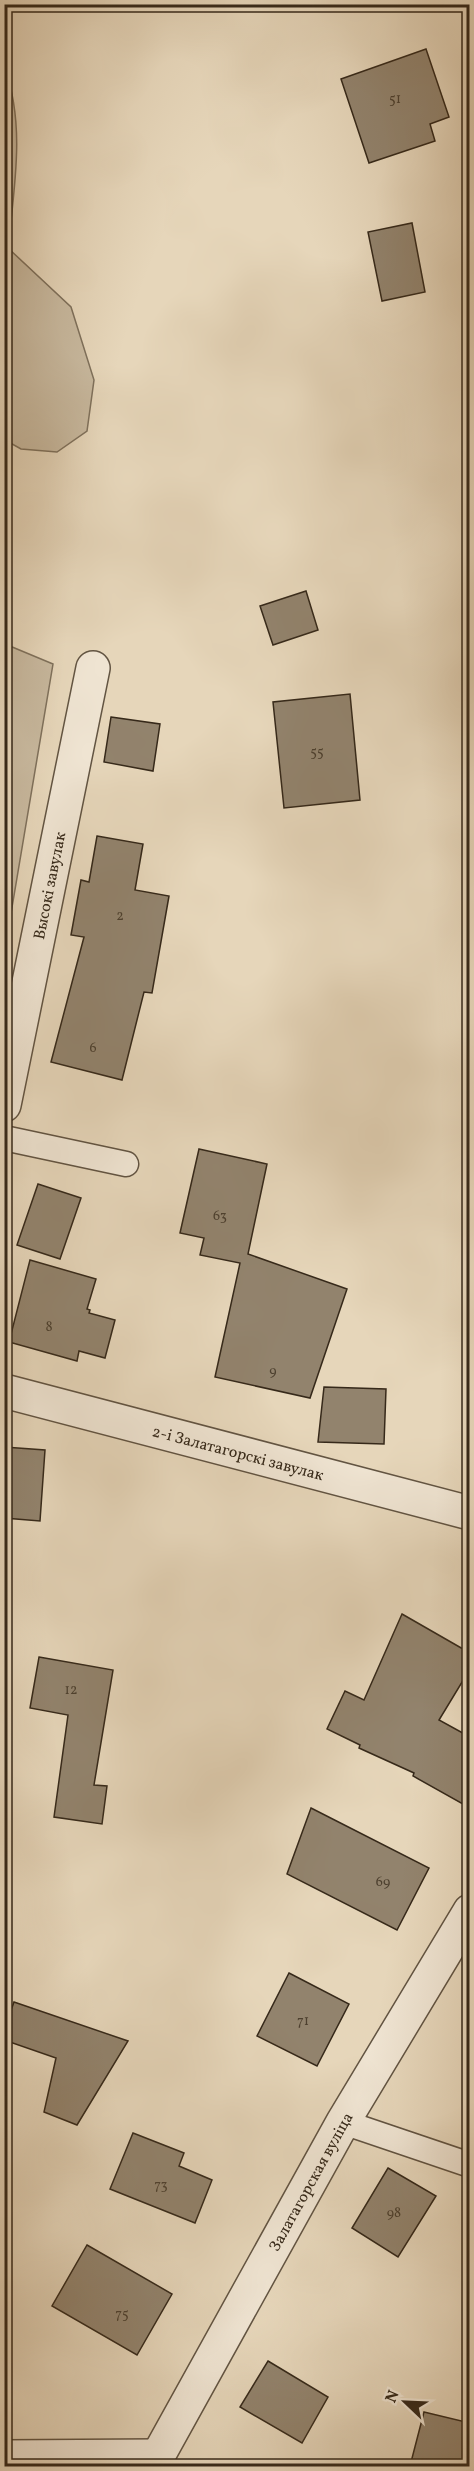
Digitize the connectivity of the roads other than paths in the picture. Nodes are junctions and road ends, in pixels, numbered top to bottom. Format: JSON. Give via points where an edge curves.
{"nodes":[{"id":1,"x":93,"y":668,"type":"dead end"},
{"id":2,"x":4,"y":1105,"type":"edge"},
{"id":3,"x":4,"y":1138,"type":"edge"},
{"id":4,"x":126,"y":1164,"type":"dead end"},
{"id":5,"x":4,"y":1391,"type":"edge"},
{"id":6,"x":470,"y":1513,"type":"edge"},
{"id":7,"x":470,"y":1911,"type":"edge"},
{"id":8,"x":343,"y":2122,"type":"junction"},
{"id":9,"x":470,"y":2165,"type":"edge"},
{"id":10,"x":4,"y":2457,"type":"edge"},
{"id":11,"x":165,"y":2461,"type":"edge"}],
"edges":[{"from":1,"to":2,"type":"street","name":"Высокі завулак"},
{"from":3,"to":4,"type":"lane"},
{"from":5,"to":6,"type":"street","name":"2-і Залатагорскі завулак"},
{"from":7,"to":8,"type":"street","name":"Залатагорская вуліца"},
{"from":8,"to":9,"type":"lane"},
{"from":8,"to":11,"type":"street","name":"Залатагорская вуліца"},
{"from":10,"to":11,"type":"street"}]}
